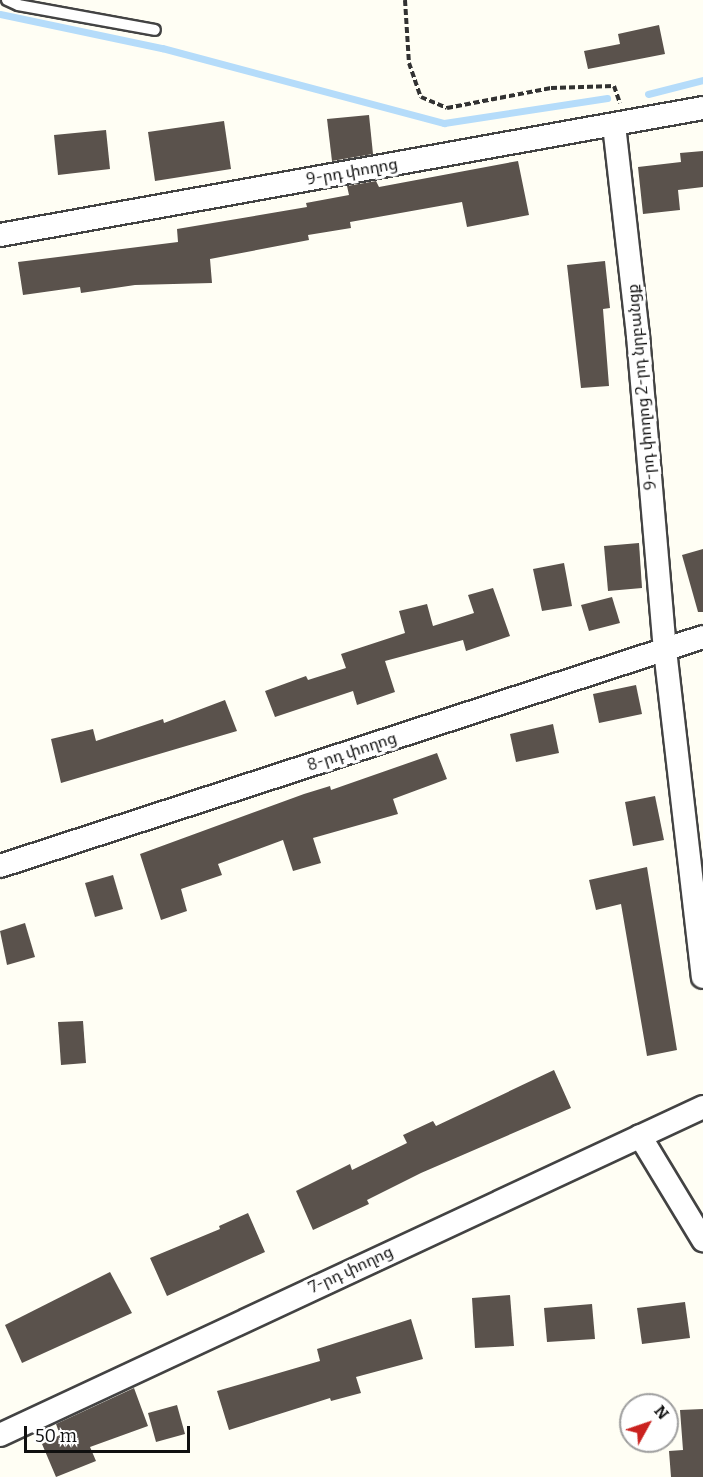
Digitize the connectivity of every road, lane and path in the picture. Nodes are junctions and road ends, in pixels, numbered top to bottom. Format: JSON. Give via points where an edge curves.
{"nodes":[{"id":1,"x":7,"y":0,"type":"edge"},
{"id":2,"x":405,"y":0,"type":"edge"},
{"id":3,"x":155,"y":30,"type":"dead end"},
{"id":4,"x":703,"y":108,"type":"edge"},
{"id":5,"x":614,"y":125,"type":"junction"},
{"id":6,"x":0,"y":235,"type":"edge"},
{"id":7,"x":703,"y":637,"type":"edge"},
{"id":8,"x":666,"y":650,"type":"junction"},
{"id":9,"x":0,"y":866,"type":"edge"},
{"id":10,"x":703,"y":977,"type":"edge"},
{"id":11,"x":703,"y":1107,"type":"edge"},
{"id":12,"x":640,"y":1136,"type":"junction"},
{"id":13,"x":703,"y":1240,"type":"edge"},
{"id":14,"x":0,"y":1435,"type":"edge"}],
"edges":[{"from":1,"to":3,"type":"lane"},
{"from":2,"to":5,"type":"path","via":[[409,63],[421,97],[447,108],[551,88],[614,86],[621,102]]},
{"from":4,"to":5,"type":"street","name":"9-րդ փողոց"},
{"from":5,"to":6,"type":"street","name":"9-րդ փողոց"},
{"from":5,"to":8,"type":"street","name":"9-րդ փողոց 2-րդ նրբանցք","via":[[638,336]]},
{"from":7,"to":8,"type":"street","name":"8-րդ փողոց"},
{"from":8,"to":9,"type":"street","name":"8-րդ փողոց"},
{"from":8,"to":10,"type":"street","name":"9-րդ փողոց 2-րդ նրբանցք"},
{"from":11,"to":12,"type":"street","name":"7-րդ փողոց"},
{"from":12,"to":13,"type":"street"},
{"from":12,"to":14,"type":"street","name":"7-րդ փողոց"}]}
